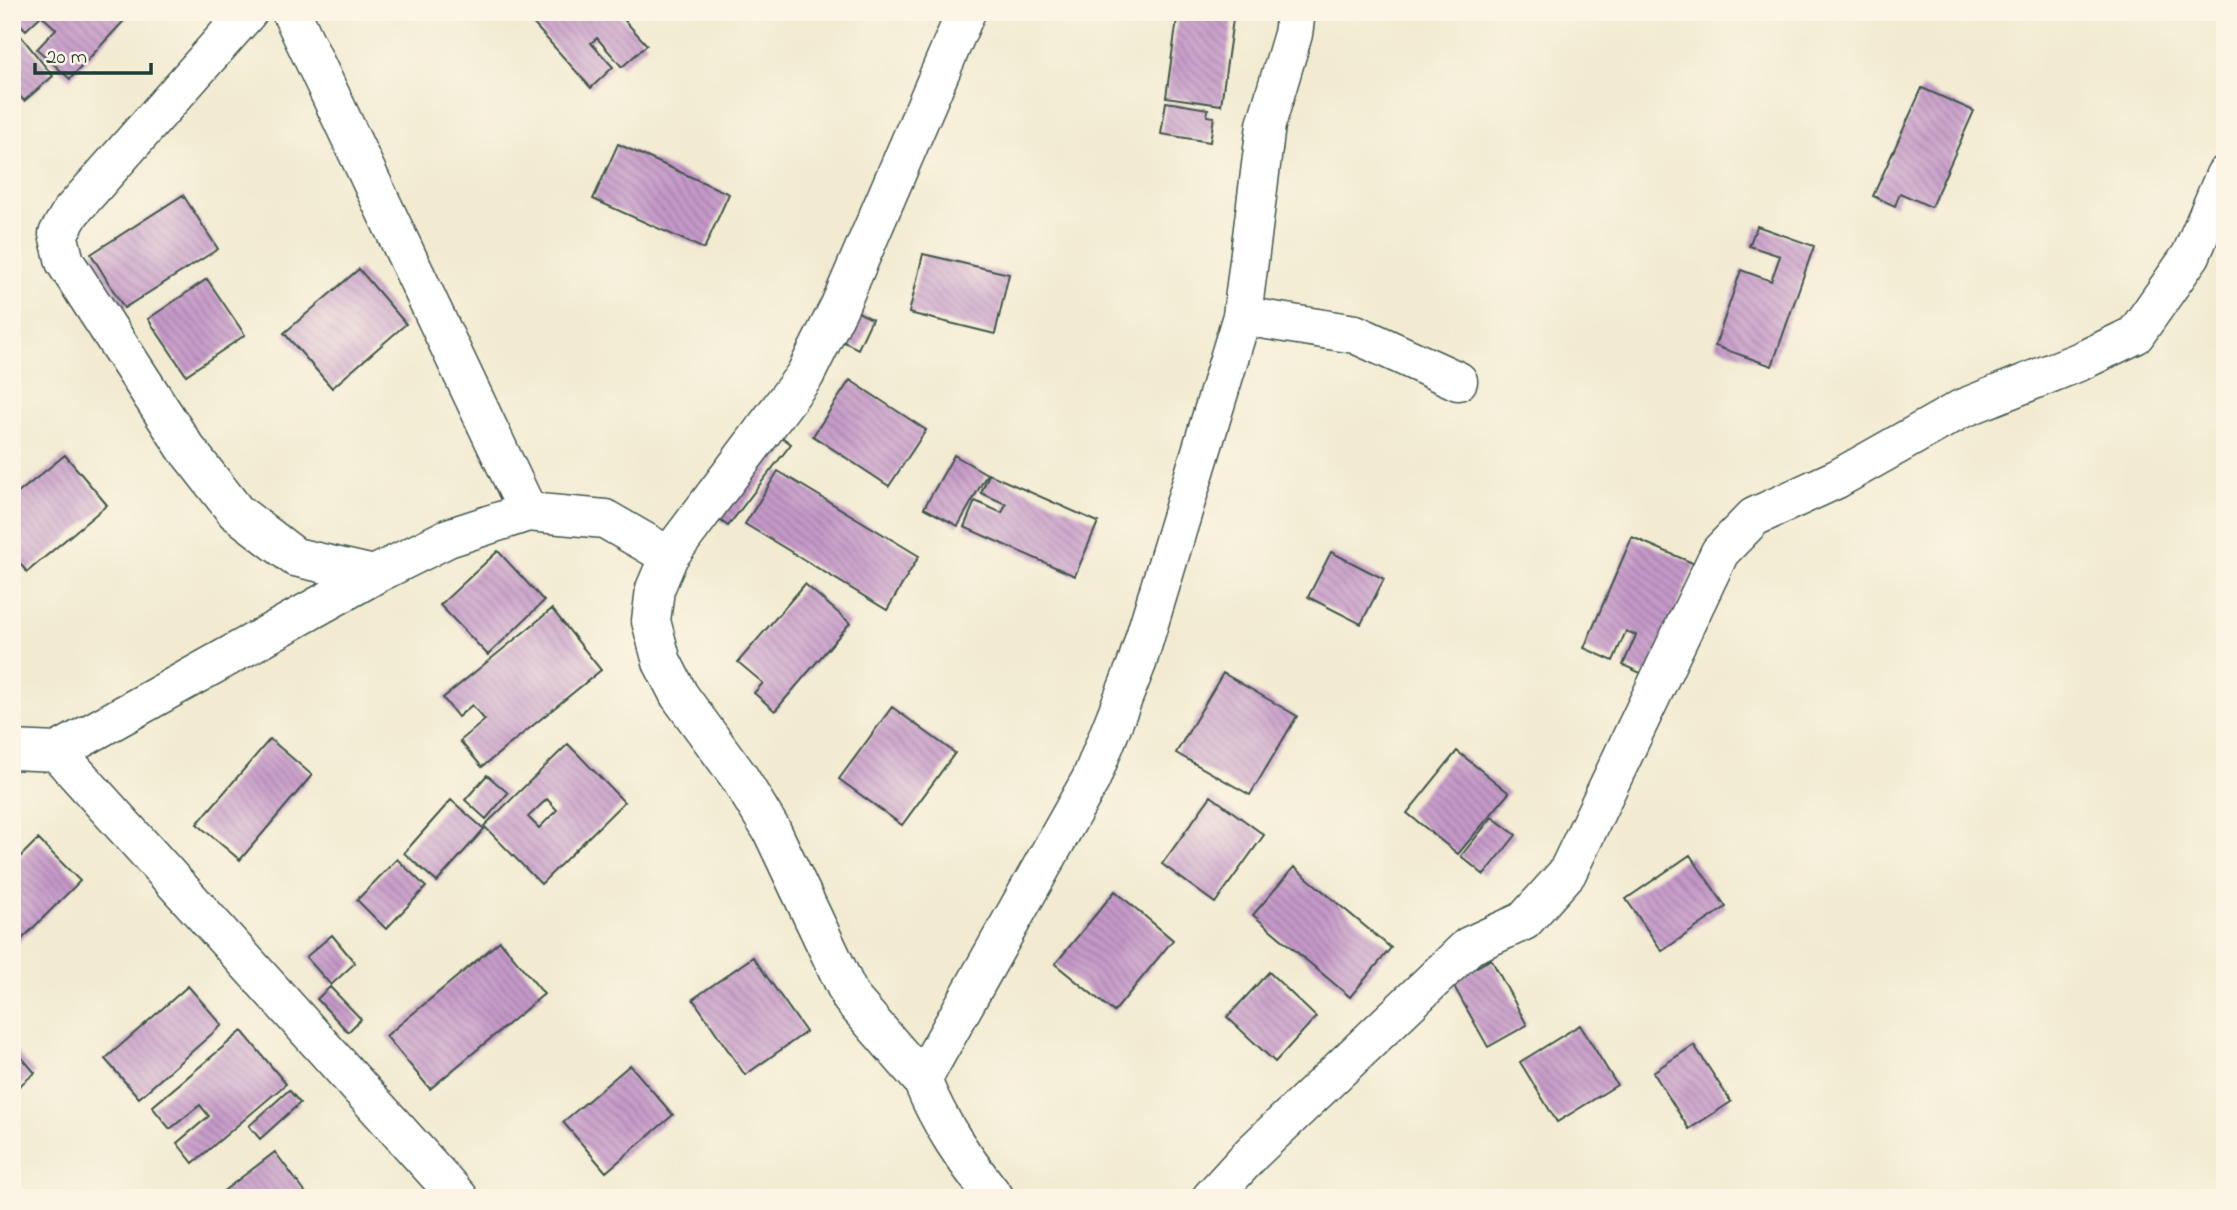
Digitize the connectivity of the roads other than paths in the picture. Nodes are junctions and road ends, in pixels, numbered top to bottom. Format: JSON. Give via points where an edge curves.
{"nodes":[{"id":1,"x":248,"y":12,"type":"edge"},
{"id":2,"x":291,"y":12,"type":"edge"},
{"id":3,"x":966,"y":12,"type":"edge"},
{"id":4,"x":1296,"y":12,"type":"edge"},
{"id":5,"x":2225,"y":175,"type":"edge"},
{"id":6,"x":1242,"y":316,"type":"junction"},
{"id":7,"x":1458,"y":381,"type":"dead end"},
{"id":8,"x":528,"y":513,"type":"junction"},
{"id":9,"x":669,"y":556,"type":"junction"},
{"id":10,"x":374,"y":575,"type":"junction"},
{"id":11,"x":12,"y":750,"type":"edge"},
{"id":12,"x":57,"y":752,"type":"junction"},
{"id":13,"x":922,"y":1080,"type":"junction"},
{"id":14,"x":459,"y":1198,"type":"edge"},
{"id":15,"x":995,"y":1198,"type":"edge"},
{"id":16,"x":1211,"y":1198,"type":"edge"}],
"edges":[{"from":1,"to":10,"type":"street","via":[[71,212],[58,234],[65,262],[185,447],[236,512],[295,557]]},
{"from":2,"to":8,"type":"street"},
{"from":3,"to":9,"type":"street","via":[[840,305],[805,375]]},
{"from":4,"to":6,"type":"street","via":[[1266,125]]},
{"from":5,"to":16,"type":"street","via":[[2191,256],[2135,335],[1961,409],[1837,479],[1754,517],[1720,552],[1567,873],[1524,921],[1469,946],[1252,1153]]},
{"from":6,"to":7,"type":"street","via":[[1355,334]]},
{"from":6,"to":13,"type":"street","via":[[1137,663],[1091,779]]},
{"from":8,"to":9,"type":"street","via":[[605,519]]},
{"from":8,"to":10,"type":"street","via":[[448,538]]},
{"from":9,"to":13,"type":"street","via":[[654,589],[651,621],[662,662],[679,695],[772,831],[851,998]]},
{"from":10,"to":12,"type":"street"},
{"from":11,"to":12,"type":"street"},
{"from":12,"to":14,"type":"street"},
{"from":13,"to":15,"type":"street","via":[[957,1151]]}]}
